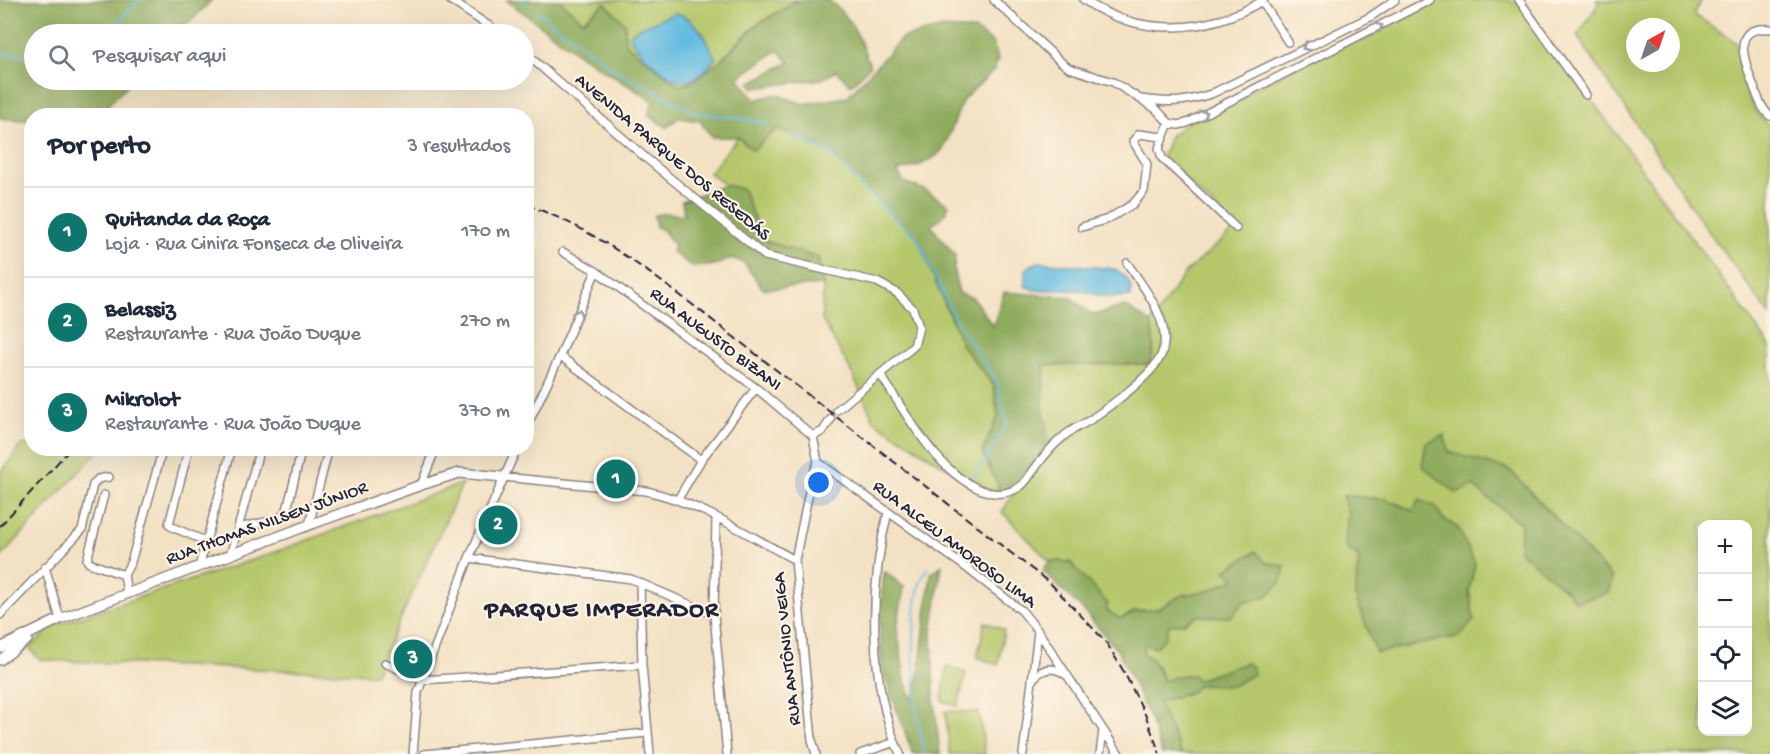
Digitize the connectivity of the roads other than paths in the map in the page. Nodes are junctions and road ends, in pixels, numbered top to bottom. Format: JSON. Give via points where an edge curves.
{"nodes":[{"id":1,"x":450,"y":0,"type":"edge"},
{"id":2,"x":994,"y":0,"type":"edge"},
{"id":3,"x":1084,"y":0,"type":"edge"},
{"id":4,"x":1395,"y":0,"type":"edge"},
{"id":5,"x":1430,"y":0,"type":"edge"},
{"id":6,"x":1519,"y":0,"type":"edge"},
{"id":7,"x":1262,"y":1,"type":"edge"},
{"id":8,"x":486,"y":24,"type":"edge"},
{"id":9,"x":1770,"y":29,"type":"edge"},
{"id":10,"x":1288,"y":42,"type":"dead end"},
{"id":11,"x":534,"y":61,"type":"edge"},
{"id":12,"x":1586,"y":95,"type":"dead end"},
{"id":13,"x":1137,"y":98,"type":"junction"},
{"id":14,"x":1770,"y":116,"type":"edge"},
{"id":15,"x":1169,"y":123,"type":"junction"},
{"id":16,"x":1162,"y":137,"type":"junction"},
{"id":17,"x":1082,"y":227,"type":"dead end"},
{"id":18,"x":1236,"y":228,"type":"dead end"},
{"id":19,"x":563,"y":252,"type":"dead end"},
{"id":20,"x":1127,"y":263,"type":"dead end"},
{"id":21,"x":596,"y":271,"type":"junction"},
{"id":22,"x":561,"y":356,"type":"junction"},
{"id":23,"x":879,"y":374,"type":"junction"},
{"id":24,"x":756,"y":388,"type":"junction"},
{"id":25,"x":837,"y":410,"type":"dead end"},
{"id":26,"x":534,"y":412,"type":"edge"},
{"id":27,"x":831,"y":419,"type":"dead end"},
{"id":28,"x":813,"y":436,"type":"junction"},
{"id":29,"x":161,"y":456,"type":"edge"},
{"id":30,"x":187,"y":456,"type":"edge"},
{"id":31,"x":230,"y":456,"type":"edge"},
{"id":32,"x":258,"y":456,"type":"edge"},
{"id":33,"x":300,"y":456,"type":"edge"},
{"id":34,"x":327,"y":456,"type":"edge"},
{"id":35,"x":433,"y":456,"type":"edge"},
{"id":36,"x":513,"y":456,"type":"edge"},
{"id":37,"x":701,"y":460,"type":"junction"},
{"id":38,"x":818,"y":462,"type":"junction"},
{"id":39,"x":109,"y":477,"type":"dead end"},
{"id":40,"x":503,"y":477,"type":"junction"},
{"id":41,"x":421,"y":485,"type":"junction"},
{"id":42,"x":104,"y":495,"type":"dead end"},
{"id":43,"x":678,"y":499,"type":"junction"},
{"id":44,"x":888,"y":512,"type":"junction"},
{"id":45,"x":716,"y":518,"type":"junction"},
{"id":46,"x":309,"y":525,"type":"junction"},
{"id":47,"x":237,"y":528,"type":"junction"},
{"id":48,"x":206,"y":541,"type":"junction"},
{"id":49,"x":230,"y":556,"type":"junction"},
{"id":50,"x":469,"y":558,"type":"junction"},
{"id":51,"x":795,"y":560,"type":"junction"},
{"id":52,"x":45,"y":567,"type":"junction"},
{"id":53,"x":199,"y":568,"type":"junction"},
{"id":54,"x":124,"y":575,"type":"junction"},
{"id":55,"x":640,"y":584,"type":"junction"},
{"id":56,"x":127,"y":593,"type":"junction"},
{"id":57,"x":0,"y":615,"type":"edge"},
{"id":58,"x":714,"y":615,"type":"junction"},
{"id":59,"x":60,"y":619,"type":"junction"},
{"id":60,"x":46,"y":626,"type":"junction"},
{"id":61,"x":1038,"y":631,"type":"junction"},
{"id":62,"x":0,"y":648,"type":"edge"},
{"id":63,"x":0,"y":660,"type":"edge"},
{"id":64,"x":385,"y":663,"type":"dead end"},
{"id":65,"x":642,"y":665,"type":"junction"},
{"id":66,"x":1068,"y":676,"type":"junction"},
{"id":67,"x":422,"y":680,"type":"junction"},
{"id":68,"x":1032,"y":680,"type":"junction"},
{"id":69,"x":1103,"y":730,"type":"junction"},
{"id":70,"x":647,"y":734,"type":"junction"},
{"id":71,"x":895,"y":742,"type":"junction"},
{"id":72,"x":413,"y":754,"type":"edge"},
{"id":73,"x":424,"y":754,"type":"edge"},
{"id":74,"x":650,"y":754,"type":"edge"},
{"id":75,"x":727,"y":754,"type":"edge"},
{"id":76,"x":816,"y":754,"type":"edge"},
{"id":77,"x":860,"y":754,"type":"edge"},
{"id":78,"x":900,"y":754,"type":"edge"},
{"id":79,"x":1023,"y":754,"type":"edge"},
{"id":80,"x":1100,"y":754,"type":"edge"},
{"id":81,"x":1119,"y":754,"type":"edge"}],
"edges":[{"from":1,"to":8,"type":"street"},
{"from":2,"to":13,"type":"street","via":[[1069,68],[1113,82]]},
{"from":3,"to":7,"type":"street","via":[[1130,23],[1171,29],[1212,23]]},
{"from":4,"to":13,"type":"street","one_way":true,"via":[[1370,17],[1211,94],[1188,102]]},
{"from":15,"to":5,"type":"street","one_way":true,"via":[[1187,123]]},
{"from":6,"to":12,"type":"street"},
{"from":7,"to":10,"type":"street"},
{"from":9,"to":14,"type":"street","via":[[1750,32],[1742,47],[1756,93]]},
{"from":11,"to":23,"type":"street","name":"AVENIDA PARQUE DOS RESEDÁS","via":[[765,256],[877,282],[897,293],[913,309],[919,327],[914,346]]},
{"from":13,"to":15,"type":"street","via":[[1156,109]]},
{"from":15,"to":16,"type":"street"},
{"from":16,"to":17,"type":"street","via":[[1139,134],[1133,141],[1147,164],[1144,191],[1133,204],[1108,219]]},
{"from":16,"to":18,"type":"street","via":[[1162,158]]},
{"from":19,"to":21,"type":"street","name":"RUA AUGUSTO BIZANI"},
{"from":20,"to":23,"type":"street","via":[[1154,303],[1164,332],[1163,352],[1153,371],[1063,436],[1021,487],[1003,494],[990,493],[953,474],[927,444]]},
{"from":22,"to":21,"type":"street","one_way":true},
{"from":21,"to":24,"type":"street","name":"RUA AUGUSTO BIZANI"},
{"from":22,"to":26,"type":"street"},
{"from":22,"to":37,"type":"street"},
{"from":23,"to":25,"type":"street","name":"AVENIDA PARQUE DOS RESEDÁS"},
{"from":24,"to":28,"type":"street","name":"RUA AUGUSTO BIZANI"},
{"from":24,"to":37,"type":"street"},
{"from":27,"to":28,"type":"street","via":[[823,431]]},
{"from":28,"to":38,"type":"street","name":"RUA ANTÔNIO VEIGA"},
{"from":29,"to":54,"type":"street"},
{"from":30,"to":48,"type":"street","via":[[169,524]]},
{"from":31,"to":48,"type":"street"},
{"from":32,"to":47,"type":"street"},
{"from":33,"to":47,"type":"street","via":[[287,510],[282,516]]},
{"from":34,"to":46,"type":"street"},
{"from":35,"to":41,"type":"street"},
{"from":36,"to":40,"type":"street"},
{"from":37,"to":43,"type":"street"},
{"from":38,"to":44,"type":"street","name":"RUA ALCEU AMOROSO LIMA"},
{"from":38,"to":51,"type":"street","name":"RUA ANTÔNIO VEIGA"},
{"from":39,"to":52,"type":"street","via":[[96,481],[84,526]]},
{"from":40,"to":41,"type":"street","name":"RUA THOMAS NILSEN JÚNIOR","via":[[459,473]]},
{"from":40,"to":43,"type":"street","via":[[646,491]]},
{"from":40,"to":50,"type":"street"},
{"from":41,"to":46,"type":"street","name":"RUA THOMAS NILSEN JÚNIOR"},
{"from":42,"to":54,"type":"street","via":[[87,560]]},
{"from":43,"to":45,"type":"street"},
{"from":44,"to":61,"type":"street","name":"RUA ALCEU AMOROSO LIMA","via":[[1013,605]]},
{"from":44,"to":71,"type":"street","via":[[880,542],[875,619],[884,703]]},
{"from":45,"to":51,"type":"street"},
{"from":45,"to":58,"type":"street"},
{"from":46,"to":49,"type":"street","name":"RUA THOMAS NILSEN JÚNIOR"},
{"from":47,"to":49,"type":"street"},
{"from":48,"to":53,"type":"street"},
{"from":49,"to":53,"type":"street","name":"RUA THOMAS NILSEN JÚNIOR"},
{"from":50,"to":55,"type":"street","via":[[631,579]]},
{"from":50,"to":67,"type":"street"},
{"from":51,"to":76,"type":"street","name":"RUA ANTÔNIO VEIGA"},
{"from":52,"to":57,"type":"street"},
{"from":52,"to":59,"type":"street"},
{"from":53,"to":56,"type":"street","name":"RUA THOMAS NILSEN JÚNIOR"},
{"from":54,"to":56,"type":"street"},
{"from":55,"to":58,"type":"street"},
{"from":55,"to":65,"type":"street"},
{"from":56,"to":59,"type":"street","name":"RUA THOMAS NILSEN JÚNIOR"},
{"from":58,"to":75,"type":"street"},
{"from":59,"to":60,"type":"street","name":"RUA THOMAS NILSEN JÚNIOR"},
{"from":60,"to":62,"type":"street","name":"RUA THOMAS NILSEN JÚNIOR"},
{"from":60,"to":63,"type":"street","name":"RUA THOMAS NILSEN JÚNIOR"},
{"from":61,"to":66,"type":"street","name":"RUA ALCEU AMOROSO LIMA"},
{"from":61,"to":68,"type":"street"},
{"from":64,"to":67,"type":"street"},
{"from":65,"to":67,"type":"street"},
{"from":65,"to":70,"type":"street"},
{"from":66,"to":68,"type":"street","via":[[1060,670],[1044,669]]},
{"from":66,"to":69,"type":"street","name":"RUA ALCEU AMOROSO LIMA"},
{"from":67,"to":72,"type":"street"},
{"from":68,"to":79,"type":"street"},
{"from":69,"to":80,"type":"street"},
{"from":69,"to":81,"type":"street","name":"RUA ALCEU AMOROSO LIMA"},
{"from":70,"to":73,"type":"street"},
{"from":70,"to":74,"type":"street"},
{"from":71,"to":77,"type":"street"},
{"from":71,"to":78,"type":"street"}]}
